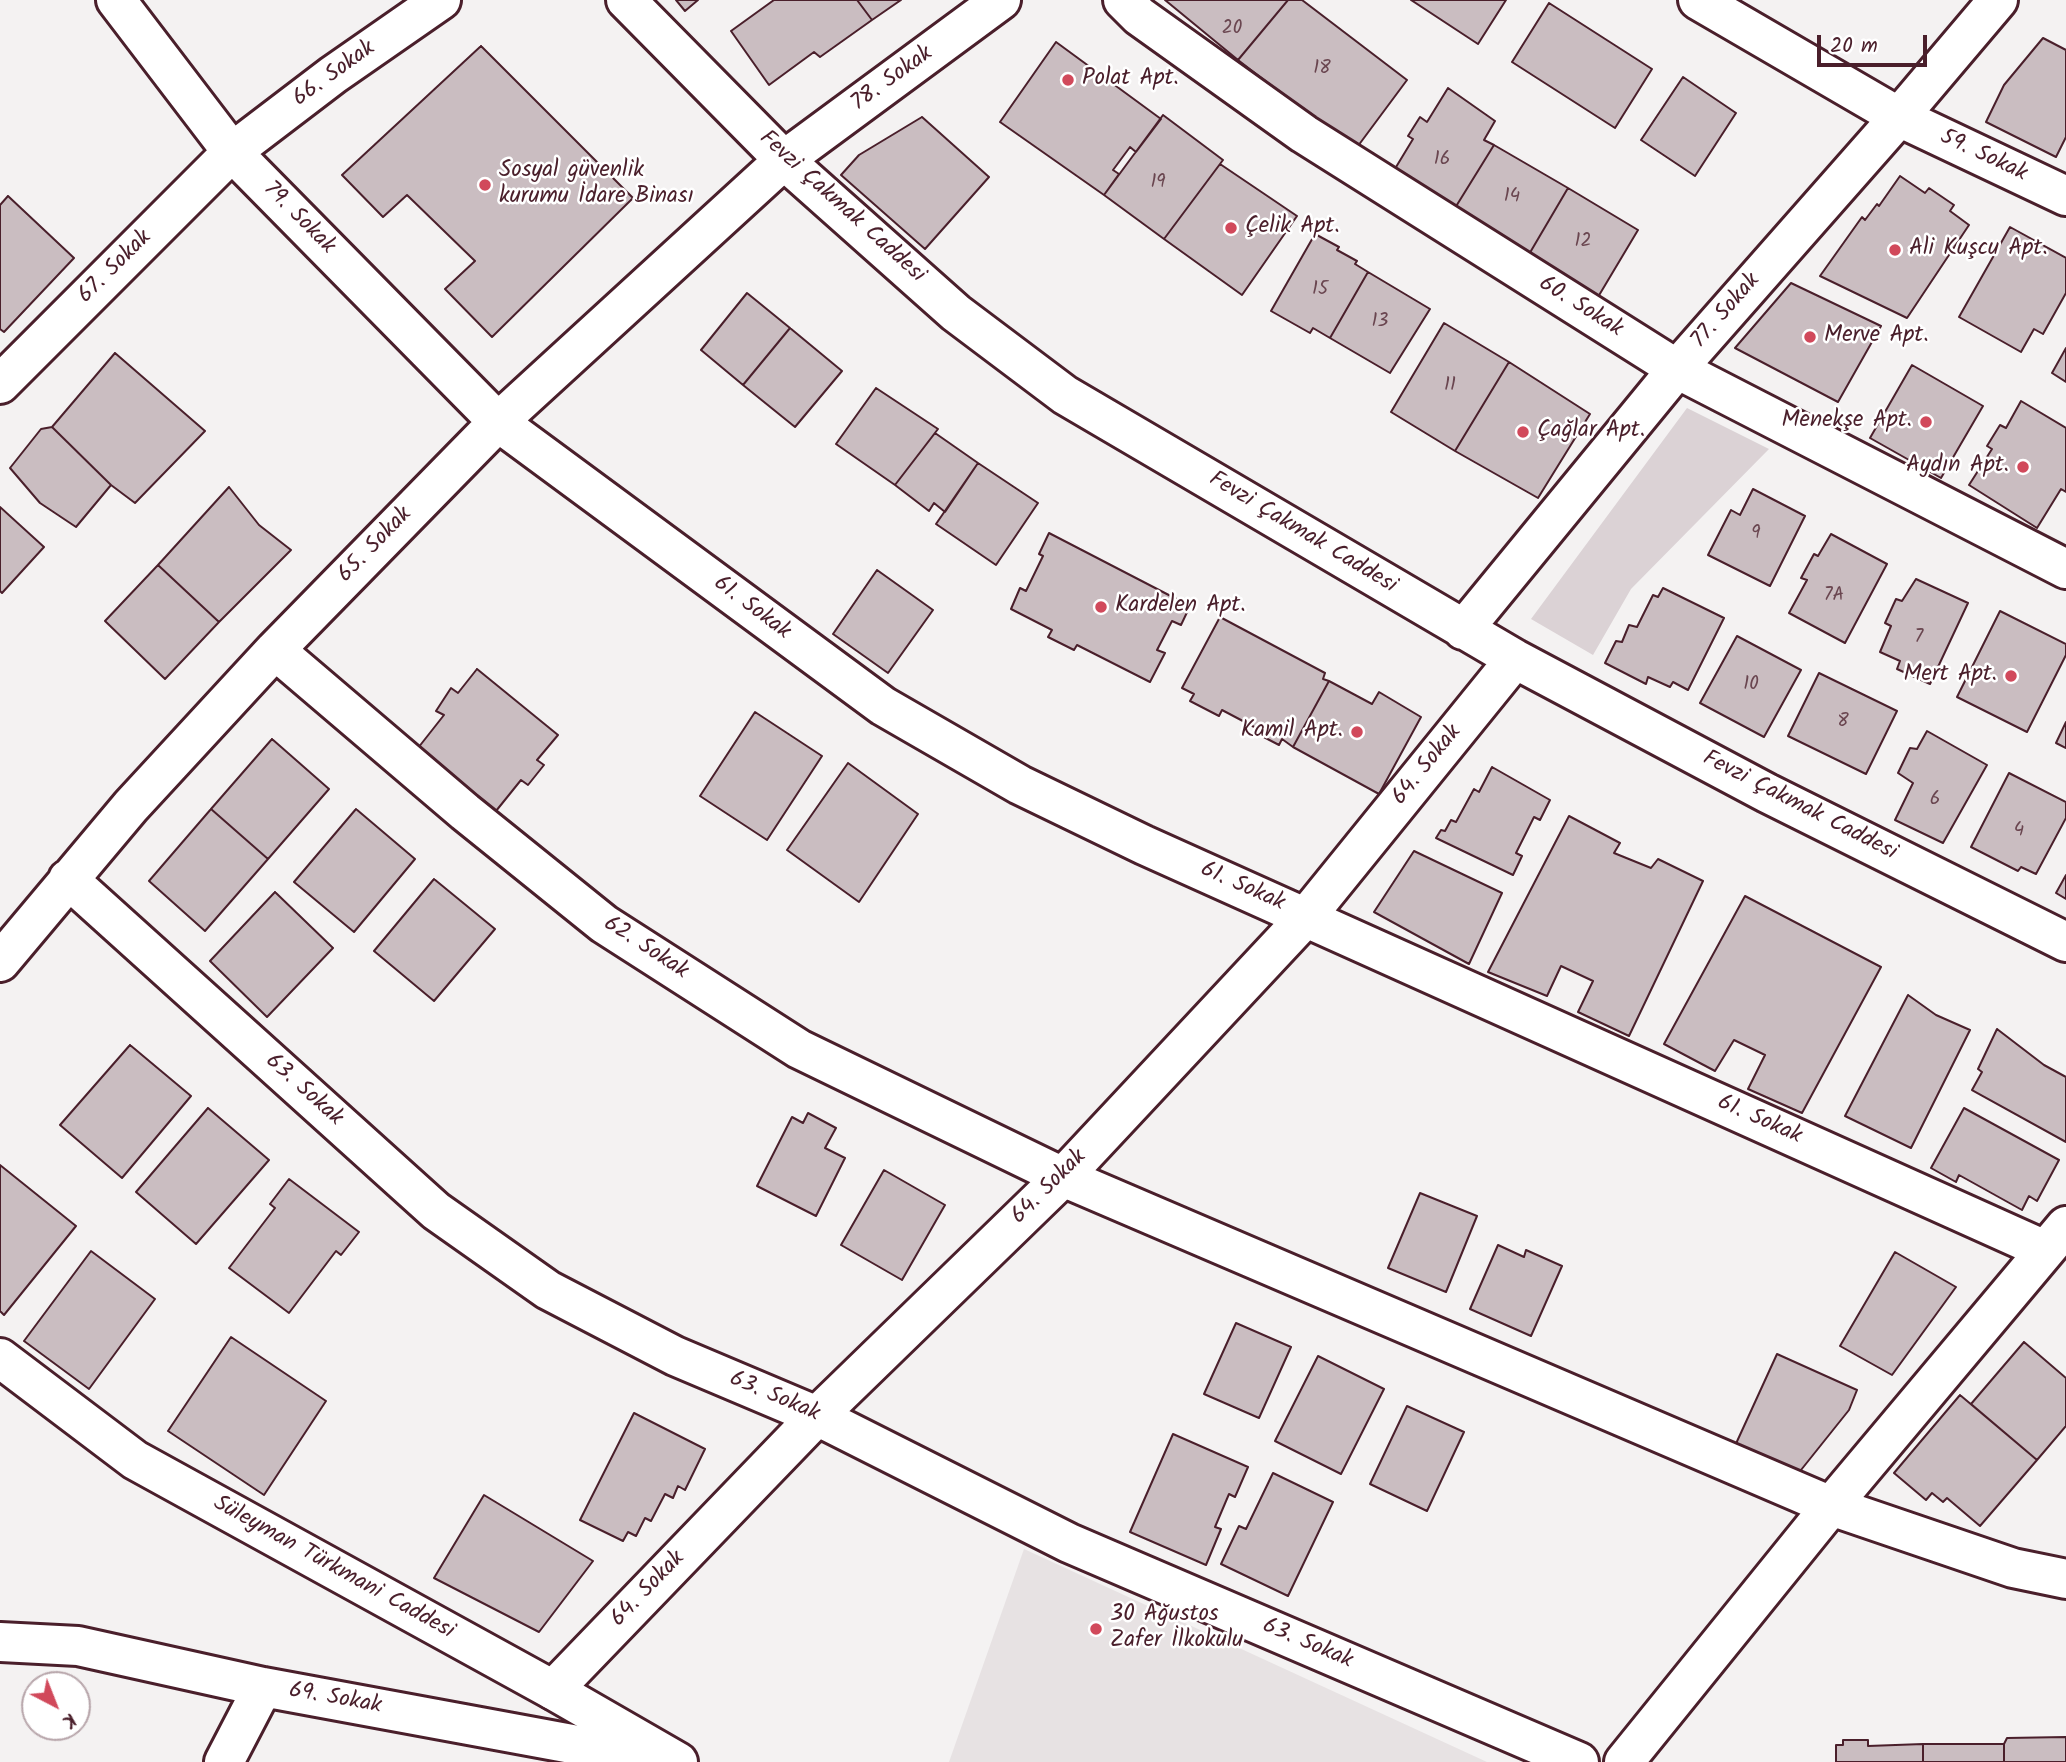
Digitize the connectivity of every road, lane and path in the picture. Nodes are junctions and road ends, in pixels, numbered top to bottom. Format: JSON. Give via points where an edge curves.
{"nodes":[{"id":1,"x":116,"y":0,"type":"edge"},
{"id":2,"x":441,"y":0,"type":"edge"},
{"id":3,"x":626,"y":0,"type":"edge"},
{"id":4,"x":1002,"y":0,"type":"edge"},
{"id":5,"x":1123,"y":0,"type":"edge"},
{"id":6,"x":1698,"y":0,"type":"edge"},
{"id":7,"x":1998,"y":0,"type":"edge"},
{"id":8,"x":1899,"y":117,"type":"junction"},
{"id":9,"x":232,"y":152,"type":"junction"},
{"id":10,"x":784,"y":160,"type":"junction"},
{"id":11,"x":2066,"y":196,"type":"edge"},
{"id":12,"x":1677,"y":369,"type":"junction"},
{"id":13,"x":0,"y":384,"type":"edge"},
{"id":14,"x":498,"y":422,"type":"junction"},
{"id":15,"x":2066,"y":569,"type":"edge"},
{"id":16,"x":1463,"y":630,"type":"junction"},
{"id":17,"x":275,"y":650,"type":"junction"},
{"id":18,"x":1515,"y":659,"type":"junction"},
{"id":19,"x":68,"y":879,"type":"junction"},
{"id":20,"x":1306,"y":917,"type":"junction"},
{"id":21,"x":2066,"y":942,"type":"edge"},
{"id":22,"x":0,"y":962,"type":"edge"},
{"id":23,"x":1063,"y":1177,"type":"junction"},
{"id":24,"x":2056,"y":1238,"type":"edge"},
{"id":25,"x":0,"y":1358,"type":"edge"},
{"id":26,"x":817,"y":1416,"type":"junction"},
{"id":27,"x":1831,"y":1506,"type":"junction"},
{"id":28,"x":2066,"y":1579,"type":"edge"},
{"id":29,"x":0,"y":1642,"type":"edge"},
{"id":30,"x":262,"y":1687,"type":"junction"},
{"id":31,"x":553,"y":1690,"type":"junction"},
{"id":32,"x":224,"y":1762,"type":"edge"},
{"id":33,"x":669,"y":1762,"type":"edge"},
{"id":34,"x":678,"y":1762,"type":"edge"},
{"id":35,"x":1579,"y":1762,"type":"edge"},
{"id":36,"x":1624,"y":1762,"type":"edge"}],
"edges":[{"from":1,"to":9,"type":"street","name":"79. Sokak"},
{"from":2,"to":9,"type":"street","name":"66. Sokak"},
{"from":3,"to":10,"type":"street","name":"Fevzi Çakmak Caddesi"},
{"from":4,"to":10,"type":"street","name":"78. Sokak"},
{"from":5,"to":12,"type":"street","name":"60. Sokak","via":[[1304,134]]},
{"from":6,"to":8,"type":"street","name":"59. Sokak"},
{"from":7,"to":8,"type":"street","name":"77. Sokak"},
{"from":8,"to":11,"type":"street","name":"59. Sokak"},
{"from":8,"to":12,"type":"street","name":"77. Sokak"},
{"from":9,"to":13,"type":"street","name":"67. Sokak"},
{"from":9,"to":14,"type":"street","name":"79. Sokak"},
{"from":10,"to":14,"type":"street","name":"65. Sokak"},
{"from":10,"to":16,"type":"street","name":"Fevzi Çakmak Caddesi","via":[[956,313],[1065,395]]},
{"from":12,"to":15,"type":"street","name":"60. Sokak"},
{"from":12,"to":16,"type":"street","name":"77. Sokak"},
{"from":14,"to":17,"type":"street","name":"65. Sokak"},
{"from":14,"to":20,"type":"street","name":"61. Sokak","via":[[883,706],[1020,785]]},
{"from":16,"to":18,"type":"street","name":"Fevzi Çakmak Caddesi"},
{"from":17,"to":19,"type":"street","name":"65. Sokak"},
{"from":17,"to":23,"type":"street","name":"62. Sokak","via":[[604,924],[799,1049]]},
{"from":18,"to":20,"type":"street","name":"64. Sokak"},
{"from":18,"to":21,"type":"street","name":"Fevzi Çakmak Caddesi","via":[[1767,793]]},
{"from":19,"to":22,"type":"street","name":"65. Sokak"},
{"from":19,"to":26,"type":"street","name":"63. Sokak","via":[[447,1219],[548,1290],[675,1356]]},
{"from":20,"to":23,"type":"street","name":"64. Sokak"},
{"from":20,"to":24,"type":"street","name":"61. Sokak"},
{"from":23,"to":26,"type":"street","name":"64. Sokak"},
{"from":23,"to":27,"type":"street","name":"62. Sokak"},
{"from":24,"to":27,"type":"street"},
{"from":25,"to":31,"type":"street","name":"Süleyman Türkmani Caddesi","via":[[135,1460]]},
{"from":26,"to":31,"type":"street","name":"64. Sokak"},
{"from":26,"to":35,"type":"street","name":"63. Sokak","via":[[1069,1543]]},
{"from":27,"to":28,"type":"street","name":"62. Sokak","via":[[2013,1568]]},
{"from":27,"to":36,"type":"street"},
{"from":29,"to":30,"type":"street","name":"69. Sokak","via":[[78,1646]]},
{"from":30,"to":32,"type":"street"},
{"from":30,"to":33,"type":"street","name":"69. Sokak"},
{"from":31,"to":34,"type":"street","name":"Süleyman Türkmani Caddesi"}]}
